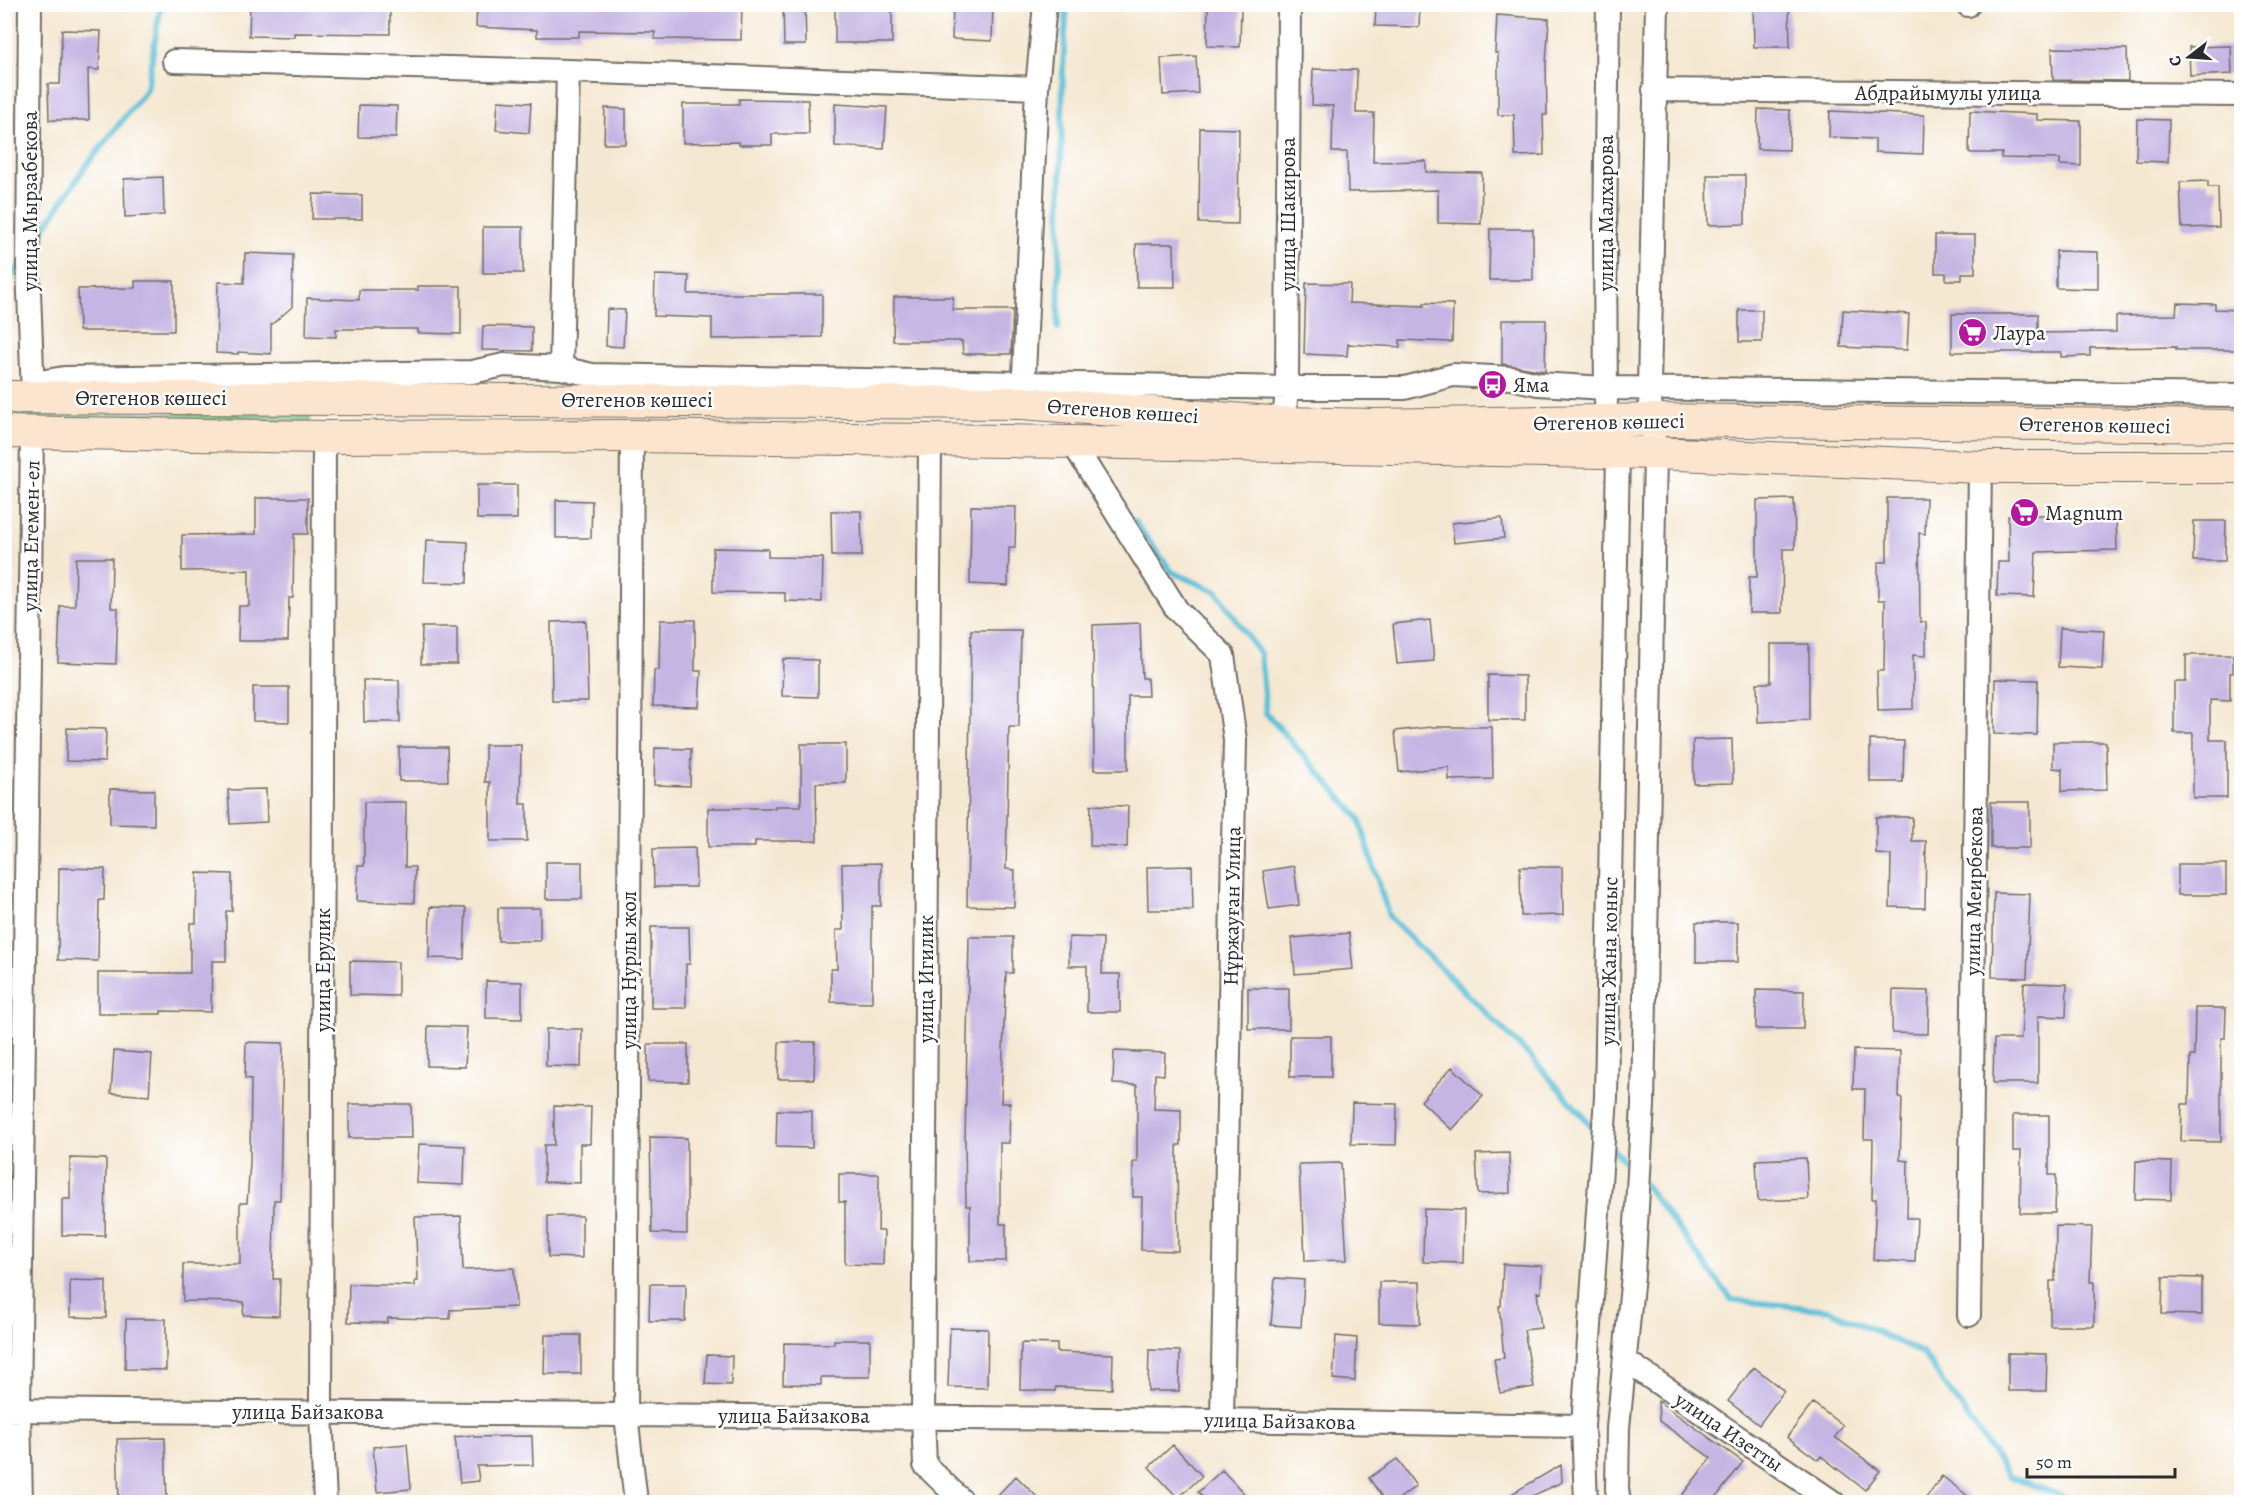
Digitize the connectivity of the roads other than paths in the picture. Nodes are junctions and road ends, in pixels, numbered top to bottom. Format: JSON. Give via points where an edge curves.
{"nodes":[{"id":1,"x":30,"y":4,"type":"edge"},
{"id":2,"x":1045,"y":4,"type":"edge"},
{"id":3,"x":1289,"y":4,"type":"edge"},
{"id":4,"x":1608,"y":4,"type":"edge"},
{"id":5,"x":1657,"y":4,"type":"edge"},
{"id":6,"x":174,"y":61,"type":"dead end"},
{"id":7,"x":568,"y":70,"type":"junction"},
{"id":8,"x":1037,"y":88,"type":"junction"},
{"id":9,"x":1654,"y":90,"type":"junction"},
{"id":10,"x":2241,"y":95,"type":"edge"},
{"id":11,"x":561,"y":368,"type":"junction"},
{"id":12,"x":1287,"y":388,"type":"junction"},
{"id":13,"x":1606,"y":388,"type":"junction"},
{"id":14,"x":1649,"y":388,"type":"junction"},
{"id":15,"x":23,"y":392,"type":"edge"},
{"id":16,"x":1023,"y":393,"type":"junction"},
{"id":17,"x":2241,"y":394,"type":"edge"},
{"id":18,"x":767,"y":401,"type":"junction"},
{"id":19,"x":1651,"y":420,"type":"junction"},
{"id":20,"x":1606,"y":421,"type":"junction"},
{"id":21,"x":1284,"y":423,"type":"junction"},
{"id":22,"x":2241,"y":426,"type":"edge"},
{"id":23,"x":18,"y":432,"type":"edge"},
{"id":24,"x":632,"y":436,"type":"junction"},
{"id":25,"x":324,"y":437,"type":"junction"},
{"id":26,"x":767,"y":438,"type":"junction"},
{"id":27,"x":930,"y":440,"type":"junction"},
{"id":28,"x":1072,"y":442,"type":"junction"},
{"id":29,"x":1618,"y":453,"type":"junction"},
{"id":30,"x":1655,"y":453,"type":"junction"},
{"id":31,"x":1980,"y":467,"type":"junction"},
{"id":32,"x":2241,"y":467,"type":"edge"},
{"id":33,"x":1969,"y":1316,"type":"dead end"},
{"id":34,"x":1626,"y":1360,"type":"junction"},
{"id":35,"x":12,"y":1410,"type":"edge"},
{"id":36,"x":321,"y":1412,"type":"junction"},
{"id":37,"x":626,"y":1415,"type":"junction"},
{"id":38,"x":923,"y":1417,"type":"junction"},
{"id":39,"x":1222,"y":1419,"type":"junction"},
{"id":40,"x":1583,"y":1426,"type":"junction"},
{"id":41,"x":21,"y":1503,"type":"edge"},
{"id":42,"x":325,"y":1503,"type":"edge"},
{"id":43,"x":636,"y":1503,"type":"edge"},
{"id":44,"x":963,"y":1503,"type":"edge"},
{"id":45,"x":1586,"y":1503,"type":"edge"},
{"id":46,"x":1619,"y":1503,"type":"edge"},
{"id":47,"x":1833,"y":1503,"type":"edge"}],
"edges":[{"from":1,"to":15,"type":"street","name":"улица Мырзабекова","via":[[30,223]]},
{"from":2,"to":8,"type":"street"},
{"from":3,"to":12,"type":"street","name":"улица Шакирова"},
{"from":4,"to":13,"type":"street","name":"улица Малхарова"},
{"from":5,"to":9,"type":"street"},
{"from":6,"to":7,"type":"street"},
{"from":7,"to":8,"type":"street"},
{"from":7,"to":11,"type":"street"},
{"from":8,"to":16,"type":"street"},
{"from":9,"to":10,"type":"street","name":"Абдрайымулы улица"},
{"from":9,"to":14,"type":"street"},
{"from":11,"to":15,"type":"street","via":[[504,365],[472,372],[64,378]]},
{"from":11,"to":16,"type":"street","via":[[592,375]]},
{"from":12,"to":13,"type":"street","via":[[1405,388],[1453,375]]},
{"from":12,"to":16,"type":"street"},
{"from":12,"to":21,"type":"street","name":"улица Шакирова"},
{"from":13,"to":14,"type":"street"},
{"from":13,"to":20,"type":"street","name":"улица Малхарова"},
{"from":14,"to":17,"type":"street"},
{"from":14,"to":19,"type":"street"},
{"from":15,"to":18,"type":"main road","name":"Өтегенов көшесі"},
{"from":16,"to":18,"type":"main road","name":"Өтегенов көшесі"},
{"from":16,"to":21,"type":"main road","name":"Өтегенов көшесі"},
{"from":18,"to":26,"type":"main road"},
{"from":19,"to":20,"type":"main road","name":"Өтегенов көшесі"},
{"from":19,"to":22,"type":"main road","name":"Өтегенов көшесі"},
{"from":19,"to":30,"type":"street","name":"улица Жана коныс"},
{"from":20,"to":21,"type":"main road","name":"Өтегенов көшесі"},
{"from":20,"to":29,"type":"street","name":"улица Жана коныс"},
{"from":23,"to":25,"type":"main road","name":"Өтегенов көшесі"},
{"from":23,"to":35,"type":"street","name":"улица Егемен-ел"},
{"from":24,"to":25,"type":"main road","name":"Өтегенов көшесі"},
{"from":24,"to":26,"type":"main road","name":"Өтегенов көшесі"},
{"from":24,"to":37,"type":"street","name":"улица Нурлы жол"},
{"from":25,"to":36,"type":"street","name":"улица Ерулик"},
{"from":26,"to":27,"type":"main road","name":"Өтегенов көшесі"},
{"from":27,"to":28,"type":"main road","name":"Өтегенов көшесі"},
{"from":27,"to":38,"type":"street","name":"улица Игилик"},
{"from":28,"to":29,"type":"main road","name":"Өтегенов көшесі"},
{"from":28,"to":39,"type":"street","name":"Нұржауған Улица","via":[[1177,610],[1223,656],[1235,740]]},
{"from":29,"to":30,"type":"main road","name":"Өтегенов көшесі"},
{"from":29,"to":40,"type":"street","name":"улица Жана коныс","via":[[1606,1097]]},
{"from":30,"to":31,"type":"main road","name":"Өтегенов көшесі"},
{"from":30,"to":34,"type":"street","name":"улица Жана коныс","via":[[1643,1106]]},
{"from":31,"to":32,"type":"main road","name":"Өтегенов көшесі"},
{"from":31,"to":33,"type":"street","name":"улица Меирбекова"},
{"from":34,"to":46,"type":"street","name":"улица Жана коныс","via":[[1618,1428]]},
{"from":34,"to":47,"type":"street","name":"улица Изетты"},
{"from":35,"to":36,"type":"street","name":"улица Байзакова"},
{"from":35,"to":41,"type":"street","name":"улица Егемен-ел"},
{"from":36,"to":37,"type":"street","name":"улица Байзакова"},
{"from":36,"to":42,"type":"street","name":"улица Ерулик"},
{"from":37,"to":38,"type":"street","name":"улица Байзакова"},
{"from":37,"to":43,"type":"street","name":"улица Нурлы жол"},
{"from":38,"to":39,"type":"street","name":"улица Байзакова"},
{"from":38,"to":44,"type":"street","name":"улица Игилик","via":[[925,1465]]},
{"from":39,"to":40,"type":"street","name":"улица Байзакова"},
{"from":40,"to":45,"type":"street","name":"улица Жана коныс"}]}
